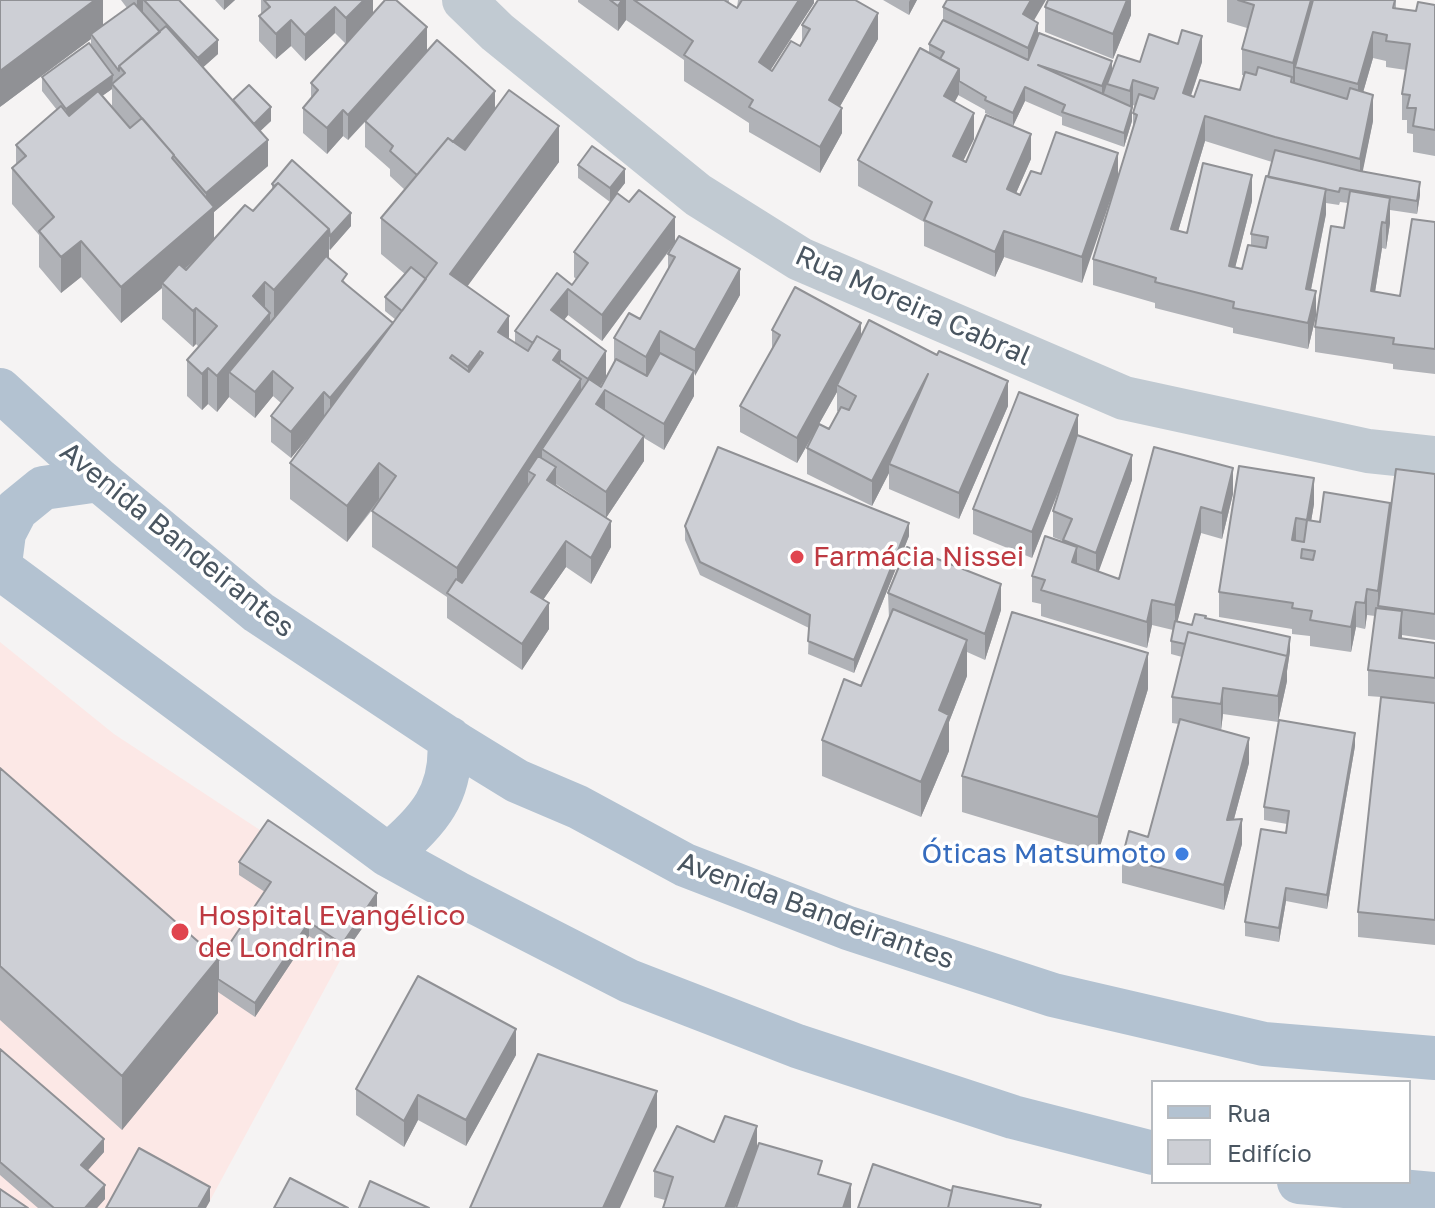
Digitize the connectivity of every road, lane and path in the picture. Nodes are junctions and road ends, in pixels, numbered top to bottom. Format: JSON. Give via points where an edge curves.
{"nodes":[{"id":1,"x":464,"y":0,"type":"edge"},
{"id":2,"x":0,"y":390,"type":"edge"},
{"id":3,"x":1435,"y":458,"type":"edge"},
{"id":4,"x":99,"y":480,"type":"junction"},
{"id":5,"x":0,"y":566,"type":"edge"},
{"id":6,"x":449,"y":738,"type":"junction"},
{"id":7,"x":388,"y":855,"type":"junction"},
{"id":8,"x":1435,"y":1058,"type":"edge"},
{"id":9,"x":1151,"y":1152,"type":"edge"},
{"id":10,"x":1322,"y":1184,"type":"edge"},
{"id":11,"x":1435,"y":1194,"type":"edge"}],
"edges":[{"from":1,"to":3,"type":"street","name":"Rua Moreira Cabral","via":[[698,195],[800,259],[1124,398],[1368,451]]},
{"from":2,"to":4,"type":"main road","name":"Avenida Bandeirantes"},
{"from":4,"to":5,"type":"main road","via":[[43,488],[16,510],[4,533]]},
{"from":4,"to":6,"type":"main road","name":"Avenida Bandeirantes","via":[[258,612]]},
{"from":5,"to":7,"type":"main road"},
{"from":6,"to":7,"type":"main road","via":[[451,755],[441,799],[426,821]]},
{"from":6,"to":8,"type":"main road","name":"Avenida Bandeirantes","via":[[517,781],[578,807],[685,865],[862,933],[1053,995],[1264,1044]]},
{"from":7,"to":9,"type":"main road","via":[[629,981],[783,1041],[1013,1117]]},
{"from":10,"to":11,"type":"main road"}]}
